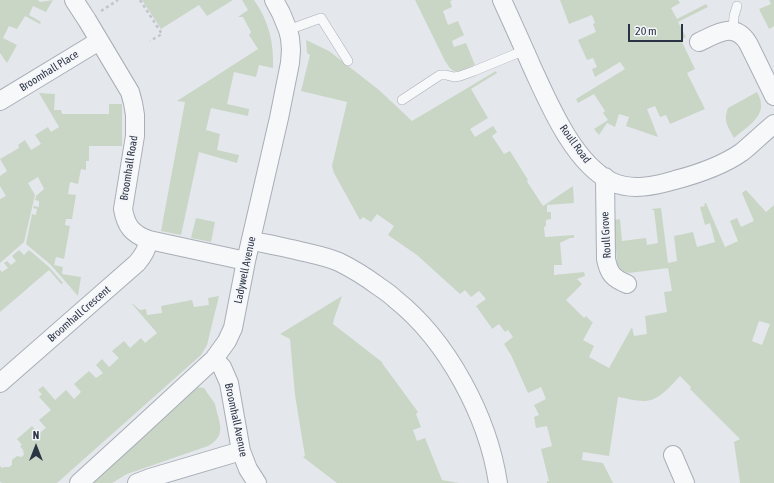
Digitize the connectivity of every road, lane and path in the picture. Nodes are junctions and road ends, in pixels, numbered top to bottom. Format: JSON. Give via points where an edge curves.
{"nodes":[{"id":1,"x":74,"y":0,"type":"edge"},
{"id":2,"x":140,"y":0,"type":"edge"},
{"id":3,"x":274,"y":0,"type":"edge"},
{"id":4,"x":502,"y":0,"type":"edge"},
{"id":5,"x":737,"y":6,"type":"dead end"},
{"id":6,"x":288,"y":30,"type":"junction"},
{"id":7,"x":733,"y":30,"type":"junction"},
{"id":8,"x":98,"y":41,"type":"junction"},
{"id":9,"x":150,"y":41,"type":"dead end"},
{"id":10,"x":699,"y":42,"type":"dead end"},
{"id":11,"x":525,"y":50,"type":"junction"},
{"id":12,"x":348,"y":61,"type":"dead end"},
{"id":13,"x":774,"y":96,"type":"edge"},
{"id":14,"x":402,"y":100,"type":"dead end"},
{"id":15,"x":0,"y":101,"type":"edge"},
{"id":16,"x":774,"y":124,"type":"edge"},
{"id":17,"x":605,"y":177,"type":"junction"},
{"id":18,"x":149,"y":240,"type":"junction"},
{"id":19,"x":251,"y":241,"type":"junction"},
{"id":20,"x":246,"y":261,"type":"junction"},
{"id":21,"x":627,"y":284,"type":"dead end"},
{"id":22,"x":214,"y":359,"type":"junction"},
{"id":23,"x":0,"y":382,"type":"edge"},
{"id":24,"x":241,"y":451,"type":"junction"},
{"id":25,"x":673,"y":455,"type":"dead end"},
{"id":26,"x":79,"y":483,"type":"edge"},
{"id":27,"x":137,"y":483,"type":"edge"},
{"id":28,"x":257,"y":483,"type":"edge"},
{"id":29,"x":498,"y":483,"type":"edge"},
{"id":30,"x":685,"y":483,"type":"edge"}],
"edges":[{"from":1,"to":8,"type":"street","name":"Broomhall Road"},
{"from":2,"to":9,"type":"path","via":[[162,34]]},
{"from":3,"to":6,"type":"street","name":"Ladywell Avenue"},
{"from":4,"to":11,"type":"street","name":"Roull Road"},
{"from":5,"to":7,"type":"lane"},
{"from":6,"to":12,"type":"lane","via":[[321,18]]},
{"from":6,"to":19,"type":"street","name":"Ladywell Avenue","via":[[291,50],[289,69]]},
{"from":7,"to":10,"type":"street","via":[[720,32]]},
{"from":7,"to":13,"type":"street","via":[[744,37]]},
{"from":8,"to":15,"type":"street","name":"Broomhall Place"},
{"from":8,"to":18,"type":"street","name":"Broomhall Road","via":[[130,92],[135,115],[135,136],[123,209],[124,218],[132,231]]},
{"from":11,"to":14,"type":"lane","via":[[460,76],[440,75]]},
{"from":11,"to":17,"type":"street","name":"Roull Road","via":[[557,119],[575,148],[588,164]]},
{"from":16,"to":17,"type":"street","name":"Roull Road","via":[[741,152],[694,175],[658,185],[636,187],[620,185]]},
{"from":17,"to":21,"type":"street","name":"Roull Grove","via":[[606,259],[612,275]]},
{"from":18,"to":20,"type":"street","name":"Broomhall Road"},
{"from":18,"to":23,"type":"street","name":"Broomhall Crescent","via":[[146,251],[137,263]]},
{"from":19,"to":20,"type":"street","name":"Ladywell Avenue"},
{"from":19,"to":29,"type":"street","via":[[324,256],[362,275],[396,299],[429,334],[455,368],[486,434]]},
{"from":20,"to":22,"type":"street","name":"Ladywell Avenue","via":[[233,328]]},
{"from":22,"to":24,"type":"street","name":"Broomhall Avenue","via":[[222,367],[229,383]]},
{"from":22,"to":26,"type":"street","name":"Ladywell Avenue"},
{"from":24,"to":27,"type":"street"},
{"from":24,"to":28,"type":"street","name":"Broomhall Avenue"},
{"from":25,"to":30,"type":"street"}]}
